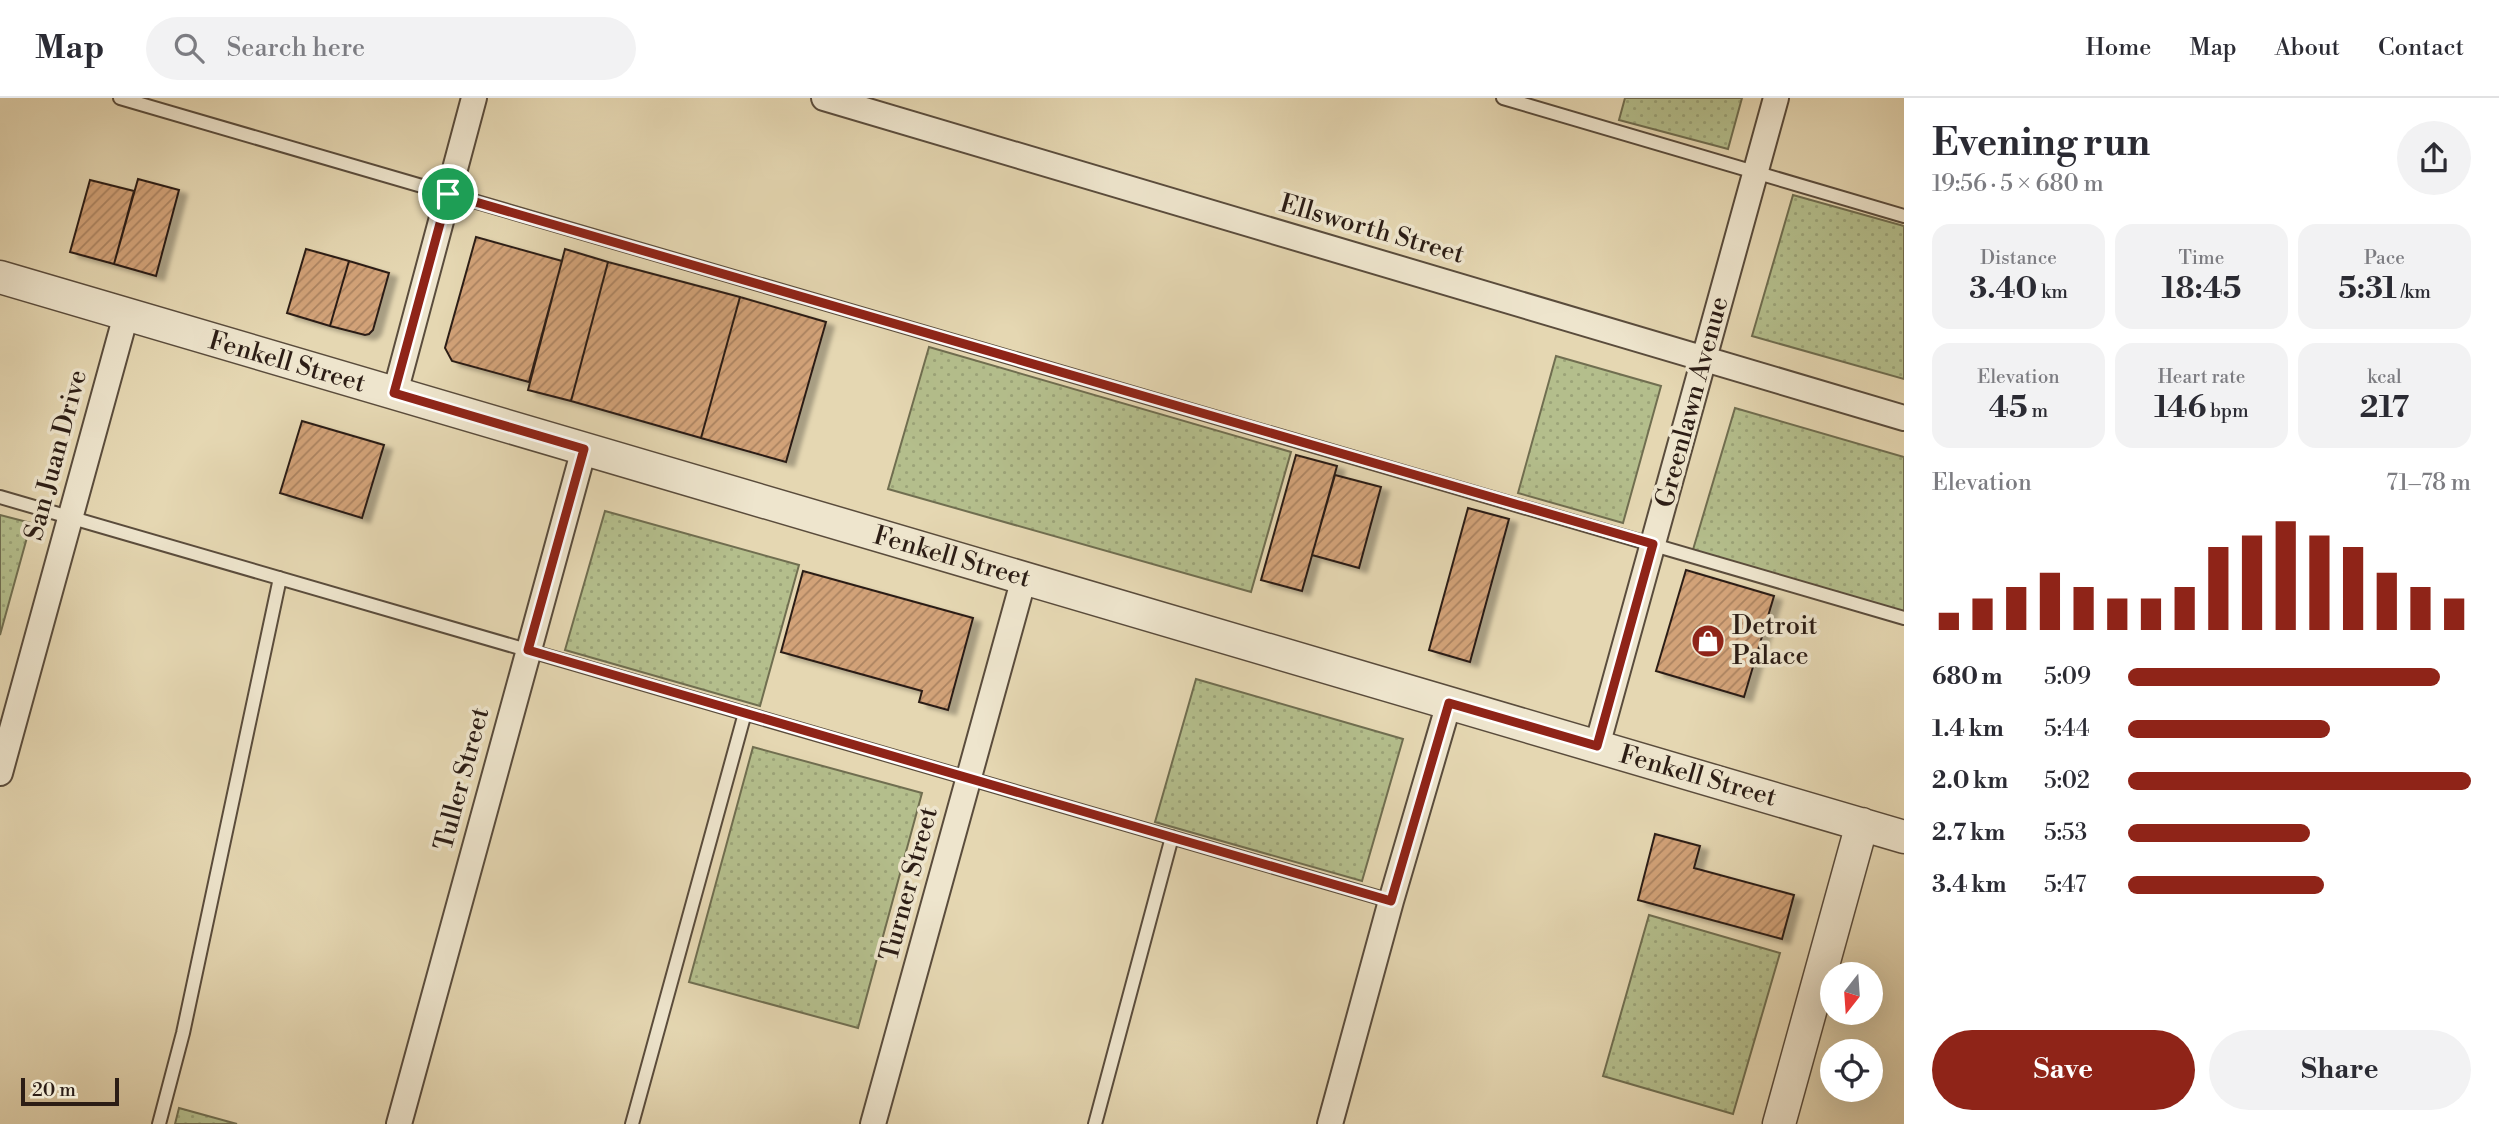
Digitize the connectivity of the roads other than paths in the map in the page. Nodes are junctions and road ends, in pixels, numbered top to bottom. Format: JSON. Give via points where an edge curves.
{"nodes":[{"id":1,"x":120,"y":98,"type":"edge"},
{"id":2,"x":474,"y":98,"type":"edge"},
{"id":3,"x":824,"y":98,"type":"edge"},
{"id":4,"x":1503,"y":98,"type":"edge"},
{"id":5,"x":1776,"y":98,"type":"edge"},
{"id":6,"x":1755,"y":172,"type":"junction"},
{"id":7,"x":448,"y":194,"type":"junction"},
{"id":8,"x":1904,"y":216,"type":"edge"},
{"id":9,"x":0,"y":277,"type":"edge"},
{"id":10,"x":126,"y":315,"type":"junction"},
{"id":11,"x":1704,"y":358,"type":"junction"},
{"id":12,"x":394,"y":393,"type":"junction"},
{"id":13,"x":1904,"y":418,"type":"edge"},
{"id":14,"x":584,"y":449,"type":"junction"},
{"id":15,"x":0,"y":496,"type":"edge"},
{"id":16,"x":70,"y":517,"type":"junction"},
{"id":17,"x":1653,"y":544,"type":"junction"},
{"id":18,"x":280,"y":578,"type":"junction"},
{"id":19,"x":1024,"y":578,"type":"junction"},
{"id":20,"x":1904,"y":618,"type":"edge"},
{"id":21,"x":528,"y":650,"type":"junction"},
{"id":22,"x":1449,"y":703,"type":"junction"},
{"id":23,"x":745,"y":713,"type":"junction"},
{"id":24,"x":1597,"y":746,"type":"junction"},
{"id":25,"x":0,"y":773,"type":"edge"},
{"id":26,"x":969,"y":778,"type":"junction"},
{"id":27,"x":1862,"y":824,"type":"junction"},
{"id":28,"x":1172,"y":837,"type":"junction"},
{"id":29,"x":1904,"y":837,"type":"edge"},
{"id":30,"x":1391,"y":901,"type":"junction"},
{"id":31,"x":159,"y":1124,"type":"edge"},
{"id":32,"x":398,"y":1124,"type":"edge"},
{"id":33,"x":632,"y":1124,"type":"edge"},
{"id":34,"x":873,"y":1124,"type":"edge"},
{"id":35,"x":1095,"y":1124,"type":"edge"},
{"id":36,"x":1330,"y":1124,"type":"edge"},
{"id":37,"x":1779,"y":1124,"type":"edge"}],
"edges":[{"from":1,"to":7,"type":"lane"},
{"from":2,"to":7,"type":"street"},
{"from":3,"to":11,"type":"street","name":"Ellsworth Street"},
{"from":4,"to":6,"type":"lane"},
{"from":5,"to":6,"type":"street","name":"Greenlawn Avenue"},
{"from":6,"to":8,"type":"lane"},
{"from":6,"to":11,"type":"street","name":"Greenlawn Avenue"},
{"from":7,"to":12,"type":"street"},
{"from":7,"to":17,"type":"lane"},
{"from":9,"to":10,"type":"street","name":"Fenkell Street"},
{"from":10,"to":12,"type":"street","name":"Fenkell Street"},
{"from":10,"to":16,"type":"street","name":"San Juan Drive"},
{"from":11,"to":13,"type":"street","name":"Ellsworth Street"},
{"from":11,"to":17,"type":"street","name":"Greenlawn Avenue"},
{"from":12,"to":14,"type":"street","name":"Fenkell Street"},
{"from":14,"to":19,"type":"street","name":"Fenkell Street"},
{"from":14,"to":21,"type":"street","name":"Tuller Street"},
{"from":15,"to":16,"type":"lane"},
{"from":16,"to":18,"type":"lane"},
{"from":16,"to":25,"type":"street","name":"San Juan Drive"},
{"from":17,"to":20,"type":"lane"},
{"from":17,"to":24,"type":"street","name":"Greenlawn Avenue"},
{"from":18,"to":21,"type":"lane"},
{"from":18,"to":31,"type":"lane","via":[[186,1020]]},
{"from":19,"to":22,"type":"street","name":"Fenkell Street"},
{"from":19,"to":26,"type":"street","name":"Turner Street"},
{"from":21,"to":23,"type":"lane"},
{"from":21,"to":32,"type":"street","name":"Tuller Street"},
{"from":22,"to":24,"type":"street","name":"Fenkell Street"},
{"from":22,"to":30,"type":"street"},
{"from":23,"to":26,"type":"lane"},
{"from":23,"to":33,"type":"lane"},
{"from":24,"to":27,"type":"street","name":"Fenkell Street"},
{"from":26,"to":28,"type":"lane"},
{"from":26,"to":34,"type":"street","name":"Turner Street"},
{"from":27,"to":29,"type":"street","name":"Fenkell Street"},
{"from":27,"to":37,"type":"street"},
{"from":28,"to":30,"type":"lane"},
{"from":28,"to":35,"type":"lane"},
{"from":30,"to":36,"type":"street"}]}
